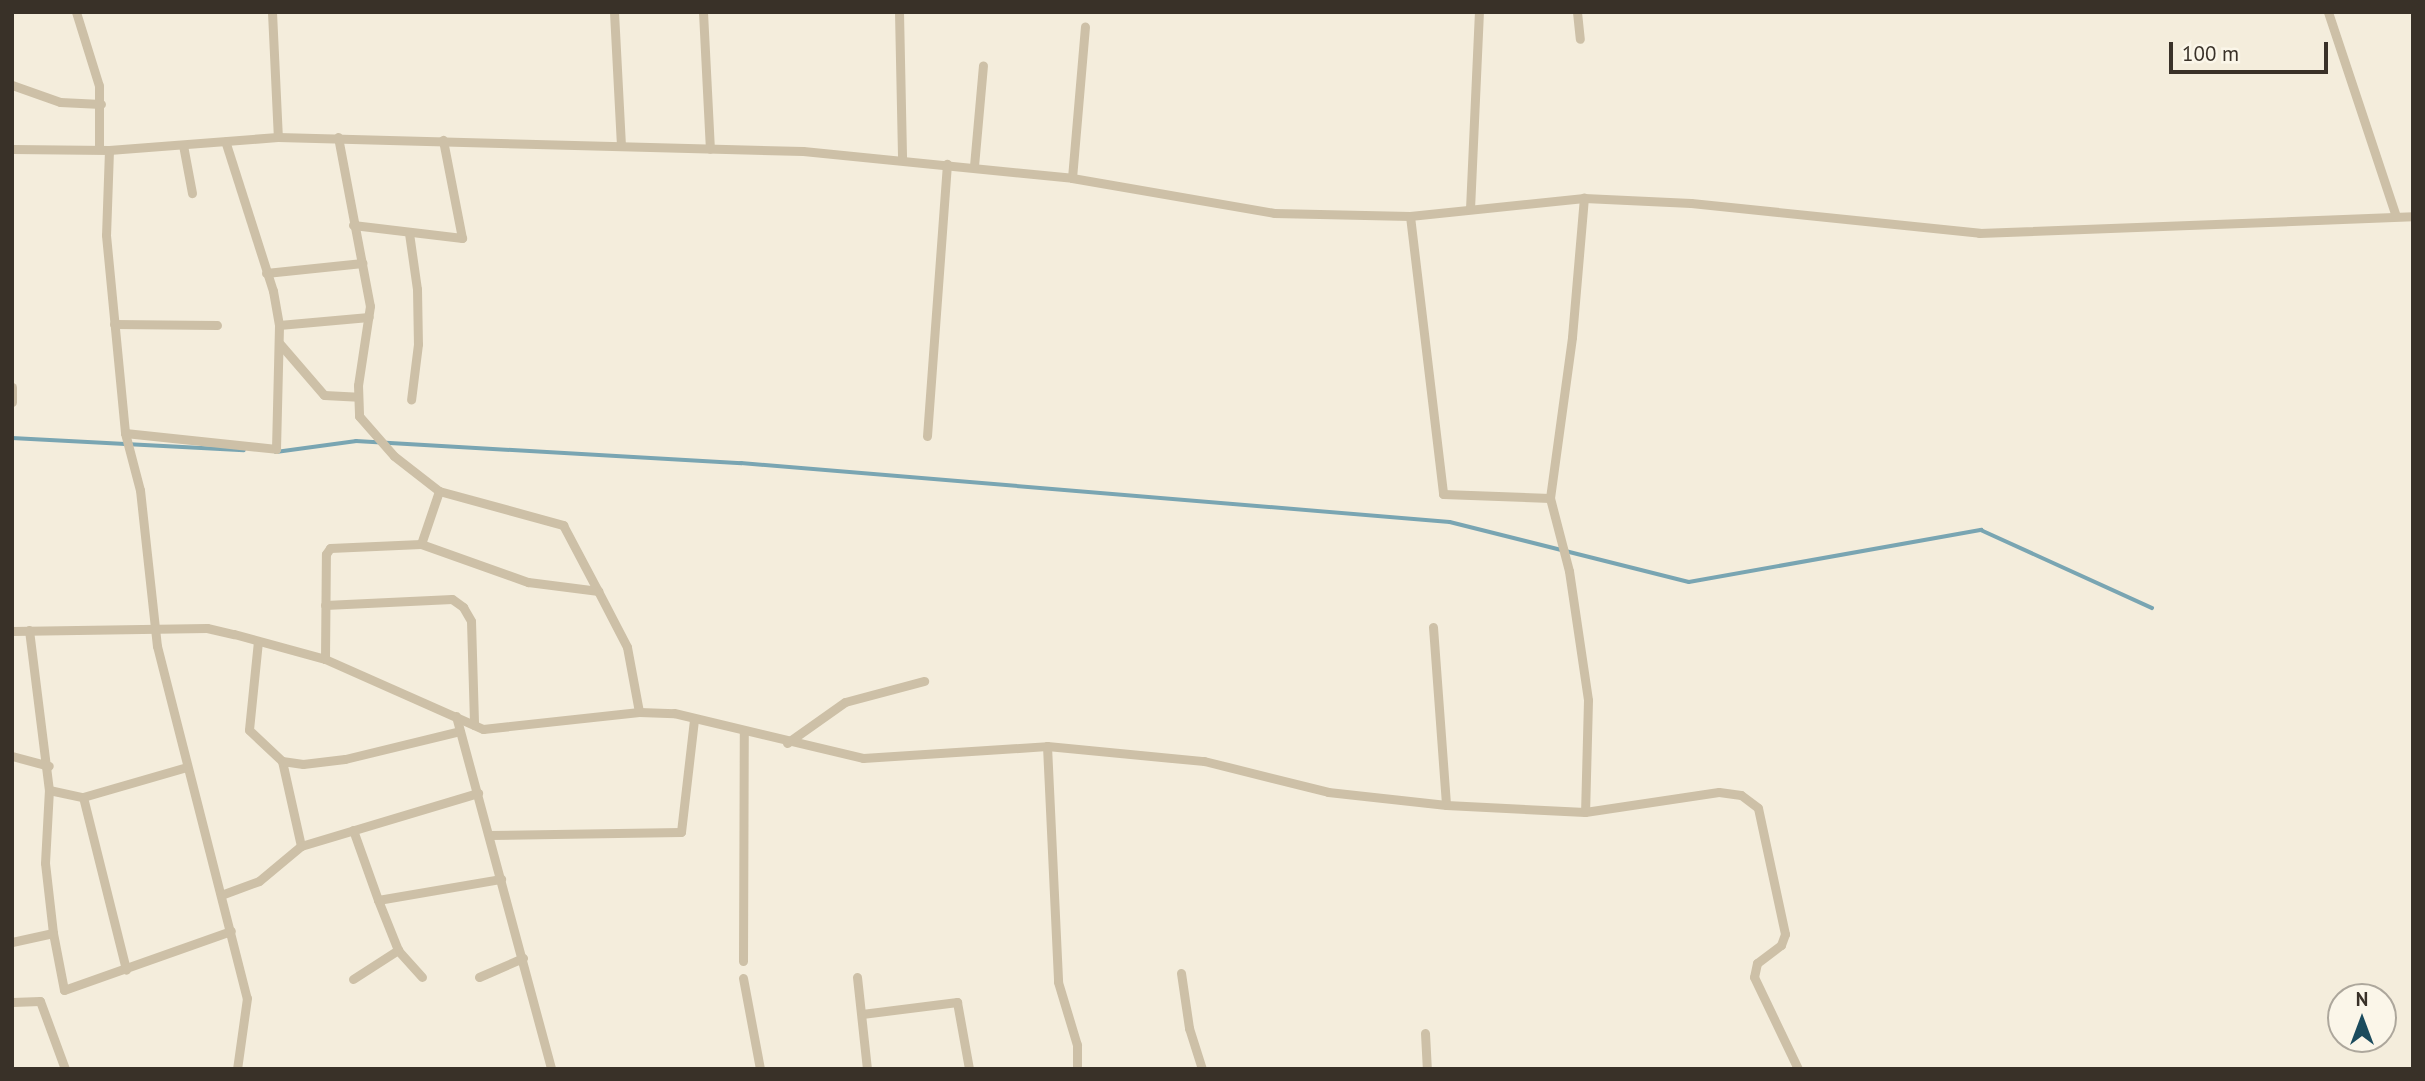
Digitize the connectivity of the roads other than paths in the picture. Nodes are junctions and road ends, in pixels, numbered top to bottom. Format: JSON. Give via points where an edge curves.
{"nodes":[{"id":1,"x":76,"y":12,"type":"edge"},
{"id":2,"x":272,"y":12,"type":"edge"},
{"id":3,"x":614,"y":12,"type":"edge"},
{"id":4,"x":703,"y":12,"type":"edge"},
{"id":5,"x":899,"y":12,"type":"edge"},
{"id":6,"x":1479,"y":12,"type":"edge"},
{"id":7,"x":1577,"y":12,"type":"edge"},
{"id":8,"x":2328,"y":12,"type":"edge"},
{"id":9,"x":1085,"y":27,"type":"dead end"},
{"id":10,"x":1580,"y":39,"type":"dead end"},
{"id":11,"x":983,"y":65,"type":"dead end"},
{"id":12,"x":12,"y":85,"type":"edge"},
{"id":13,"x":101,"y":104,"type":"junction"},
{"id":14,"x":278,"y":137,"type":"junction"},
{"id":15,"x":338,"y":138,"type":"junction"},
{"id":16,"x":225,"y":141,"type":"junction"},
{"id":17,"x":443,"y":141,"type":"junction"},
{"id":18,"x":183,"y":145,"type":"junction"},
{"id":19,"x":621,"y":146,"type":"junction"},
{"id":20,"x":12,"y":149,"type":"edge"},
{"id":21,"x":710,"y":149,"type":"junction"},
{"id":22,"x":104,"y":150,"type":"junction"},
{"id":23,"x":902,"y":158,"type":"junction"},
{"id":24,"x":947,"y":164,"type":"junction"},
{"id":25,"x":974,"y":166,"type":"junction"},
{"id":26,"x":1072,"y":178,"type":"junction"},
{"id":27,"x":192,"y":192,"type":"dead end"},
{"id":28,"x":1584,"y":198,"type":"junction"},
{"id":29,"x":1470,"y":209,"type":"junction"},
{"id":30,"x":1410,"y":216,"type":"junction"},
{"id":31,"x":2396,"y":216,"type":"junction"},
{"id":32,"x":2413,"y":216,"type":"edge"},
{"id":33,"x":353,"y":225,"type":"junction"},
{"id":34,"x":409,"y":233,"type":"junction"},
{"id":35,"x":362,"y":263,"type":"junction"},
{"id":36,"x":266,"y":273,"type":"junction"},
{"id":37,"x":369,"y":317,"type":"junction"},
{"id":38,"x":114,"y":324,"type":"junction"},
{"id":39,"x":217,"y":325,"type":"dead end"},
{"id":40,"x":279,"y":325,"type":"junction"},
{"id":41,"x":280,"y":344,"type":"junction"},
{"id":42,"x":12,"y":387,"type":"edge"},
{"id":43,"x":358,"y":397,"type":"junction"},
{"id":44,"x":411,"y":400,"type":"dead end"},
{"id":45,"x":12,"y":402,"type":"edge"},
{"id":46,"x":126,"y":436,"type":"junction"},
{"id":47,"x":927,"y":436,"type":"dead end"},
{"id":48,"x":439,"y":491,"type":"junction"},
{"id":49,"x":1550,"y":498,"type":"junction"},
{"id":50,"x":421,"y":544,"type":"junction"},
{"id":51,"x":598,"y":591,"type":"junction"},
{"id":52,"x":325,"y":605,"type":"junction"},
{"id":53,"x":1433,"y":627,"type":"dead end"},
{"id":54,"x":29,"y":630,"type":"junction"},
{"id":55,"x":12,"y":631,"type":"edge"},
{"id":56,"x":154,"y":631,"type":"junction"},
{"id":57,"x":258,"y":641,"type":"junction"},
{"id":58,"x":325,"y":659,"type":"junction"},
{"id":59,"x":924,"y":681,"type":"dead end"},
{"id":60,"x":639,"y":712,"type":"junction"},
{"id":61,"x":456,"y":716,"type":"junction"},
{"id":62,"x":694,"y":719,"type":"junction"},
{"id":63,"x":474,"y":725,"type":"junction"},
{"id":64,"x":460,"y":731,"type":"junction"},
{"id":65,"x":744,"y":732,"type":"junction"},
{"id":66,"x":787,"y":743,"type":"junction"},
{"id":67,"x":1047,"y":746,"type":"junction"},
{"id":68,"x":12,"y":756,"type":"edge"},
{"id":69,"x":282,"y":761,"type":"junction"},
{"id":70,"x":49,"y":766,"type":"junction"},
{"id":71,"x":187,"y":767,"type":"junction"},
{"id":72,"x":49,"y":790,"type":"junction"},
{"id":73,"x":478,"y":793,"type":"junction"},
{"id":74,"x":83,"y":797,"type":"junction"},
{"id":75,"x":1446,"y":805,"type":"junction"},
{"id":76,"x":1586,"y":812,"type":"junction"},
{"id":77,"x":353,"y":830,"type":"junction"},
{"id":78,"x":489,"y":835,"type":"junction"},
{"id":79,"x":300,"y":846,"type":"junction"},
{"id":80,"x":501,"y":879,"type":"junction"},
{"id":81,"x":221,"y":895,"type":"junction"},
{"id":82,"x":378,"y":900,"type":"junction"},
{"id":83,"x":230,"y":931,"type":"junction"},
{"id":84,"x":53,"y":933,"type":"junction"},
{"id":85,"x":12,"y":942,"type":"edge"},
{"id":86,"x":398,"y":950,"type":"junction"},
{"id":87,"x":523,"y":958,"type":"junction"},
{"id":88,"x":743,"y":961,"type":"dead end"},
{"id":89,"x":127,"y":970,"type":"junction"},
{"id":90,"x":1181,"y":973,"type":"dead end"},
{"id":91,"x":422,"y":977,"type":"dead end"},
{"id":92,"x":479,"y":977,"type":"dead end"},
{"id":93,"x":857,"y":977,"type":"dead end"},
{"id":94,"x":743,"y":978,"type":"dead end"},
{"id":95,"x":353,"y":979,"type":"dead end"},
{"id":96,"x":12,"y":1002,"type":"edge"},
{"id":97,"x":862,"y":1014,"type":"junction"},
{"id":98,"x":1425,"y":1033,"type":"dead end"},
{"id":99,"x":65,"y":1069,"type":"edge"},
{"id":100,"x":237,"y":1069,"type":"edge"},
{"id":101,"x":551,"y":1069,"type":"edge"},
{"id":102,"x":760,"y":1069,"type":"edge"},
{"id":103,"x":867,"y":1069,"type":"edge"},
{"id":104,"x":969,"y":1069,"type":"edge"},
{"id":105,"x":1077,"y":1069,"type":"edge"},
{"id":106,"x":1202,"y":1069,"type":"edge"},
{"id":107,"x":1427,"y":1069,"type":"edge"},
{"id":108,"x":1798,"y":1069,"type":"edge"}],
"edges":[{"from":1,"to":13,"type":"street"},
{"from":2,"to":14,"type":"street"},
{"from":3,"to":19,"type":"street"},
{"from":4,"to":21,"type":"street"},
{"from":5,"to":23,"type":"street"},
{"from":6,"to":29,"type":"street"},
{"from":7,"to":10,"type":"street"},
{"from":8,"to":31,"type":"street"},
{"from":9,"to":26,"type":"street"},
{"from":11,"to":25,"type":"street"},
{"from":12,"to":13,"type":"street","via":[[60,102]]},
{"from":13,"to":22,"type":"street"},
{"from":14,"to":15,"type":"street"},
{"from":14,"to":16,"type":"street"},
{"from":15,"to":17,"type":"street"},
{"from":15,"to":33,"type":"street"},
{"from":16,"to":18,"type":"street"},
{"from":16,"to":36,"type":"street"},
{"from":17,"to":19,"type":"street"},
{"from":17,"to":34,"type":"street","via":[[462,238]]},
{"from":18,"to":22,"type":"street"},
{"from":18,"to":27,"type":"street"},
{"from":19,"to":21,"type":"street"},
{"from":20,"to":22,"type":"street"},
{"from":21,"to":23,"type":"street"},
{"from":22,"to":38,"type":"street"},
{"from":23,"to":24,"type":"street"},
{"from":24,"to":25,"type":"street"},
{"from":24,"to":47,"type":"street"},
{"from":25,"to":26,"type":"street"},
{"from":26,"to":30,"type":"street","via":[[1274,213]]},
{"from":28,"to":29,"type":"street"},
{"from":28,"to":31,"type":"street","via":[[1690,202],[1979,233]]},
{"from":28,"to":49,"type":"street","via":[[1572,337]]},
{"from":29,"to":30,"type":"street"},
{"from":30,"to":49,"type":"street","via":[[1443,494]]},
{"from":31,"to":32,"type":"street"},
{"from":33,"to":34,"type":"street"},
{"from":33,"to":35,"type":"street"},
{"from":34,"to":44,"type":"street","via":[[418,344]]},
{"from":35,"to":36,"type":"street"},
{"from":35,"to":37,"type":"street"},
{"from":36,"to":40,"type":"street"},
{"from":37,"to":40,"type":"street"},
{"from":37,"to":43,"type":"street"},
{"from":38,"to":39,"type":"street"},
{"from":38,"to":46,"type":"street"},
{"from":40,"to":41,"type":"street"},
{"from":41,"to":43,"type":"street","via":[[324,395]]},
{"from":41,"to":46,"type":"street","via":[[276,449]]},
{"from":42,"to":45,"type":"street"},
{"from":43,"to":48,"type":"street","via":[[359,416],[372,433]]},
{"from":46,"to":56,"type":"street","via":[[139,490]]},
{"from":48,"to":50,"type":"street"},
{"from":48,"to":51,"type":"street","via":[[563,525]]},
{"from":49,"to":76,"type":"street","via":[[1569,570],[1588,700]]},
{"from":50,"to":51,"type":"street","via":[[528,582]]},
{"from":50,"to":52,"type":"street","via":[[330,548]]},
{"from":51,"to":60,"type":"street","via":[[627,647]]},
{"from":52,"to":58,"type":"street"},
{"from":52,"to":63,"type":"street","via":[[452,599],[463,607],[471,621]]},
{"from":53,"to":75,"type":"street"},
{"from":54,"to":55,"type":"street"},
{"from":54,"to":56,"type":"street"},
{"from":54,"to":70,"type":"street"},
{"from":56,"to":57,"type":"street","via":[[206,628]]},
{"from":56,"to":71,"type":"street"},
{"from":57,"to":58,"type":"street"},
{"from":57,"to":69,"type":"street","via":[[249,730]]},
{"from":58,"to":61,"type":"street"},
{"from":59,"to":66,"type":"street","via":[[845,702]]},
{"from":60,"to":62,"type":"street"},
{"from":60,"to":63,"type":"street","via":[[503,730]]},
{"from":61,"to":63,"type":"street"},
{"from":61,"to":64,"type":"street"},
{"from":62,"to":65,"type":"street"},
{"from":62,"to":78,"type":"street","via":[[681,832]]},
{"from":64,"to":69,"type":"street","via":[[345,759],[303,764]]},
{"from":64,"to":73,"type":"street"},
{"from":65,"to":66,"type":"street"},
{"from":65,"to":88,"type":"street"},
{"from":66,"to":67,"type":"street","via":[[863,758]]},
{"from":67,"to":75,"type":"street","via":[[1204,761],[1328,792]]},
{"from":67,"to":105,"type":"street","via":[[1058,982],[1077,1045]]},
{"from":68,"to":70,"type":"street"},
{"from":69,"to":79,"type":"street"},
{"from":70,"to":72,"type":"street"},
{"from":71,"to":74,"type":"street"},
{"from":71,"to":81,"type":"street"},
{"from":72,"to":74,"type":"street"},
{"from":72,"to":84,"type":"street","via":[[45,863]]},
{"from":73,"to":77,"type":"street"},
{"from":73,"to":78,"type":"street"},
{"from":74,"to":89,"type":"street"},
{"from":75,"to":76,"type":"street"},
{"from":76,"to":108,"type":"street","via":[[1719,792],[1741,796],[1758,808],[1785,934],[1781,945],[1757,963],[1754,977]]},
{"from":77,"to":79,"type":"street"},
{"from":77,"to":82,"type":"street"},
{"from":78,"to":80,"type":"street"},
{"from":79,"to":81,"type":"street","via":[[259,881]]},
{"from":80,"to":82,"type":"street"},
{"from":80,"to":87,"type":"street"},
{"from":81,"to":83,"type":"street"},
{"from":82,"to":86,"type":"street"},
{"from":83,"to":89,"type":"street"},
{"from":83,"to":100,"type":"street","via":[[247,998]]},
{"from":84,"to":85,"type":"street"},
{"from":84,"to":89,"type":"street","via":[[64,990]]},
{"from":86,"to":91,"type":"street"},
{"from":86,"to":95,"type":"street"},
{"from":87,"to":92,"type":"street"},
{"from":87,"to":101,"type":"street"},
{"from":90,"to":106,"type":"street","via":[[1189,1028]]},
{"from":93,"to":97,"type":"street"},
{"from":94,"to":102,"type":"street"},
{"from":96,"to":99,"type":"street","via":[[40,1001]]},
{"from":97,"to":103,"type":"street"},
{"from":97,"to":104,"type":"street","via":[[957,1002]]},
{"from":98,"to":107,"type":"street"}]}
